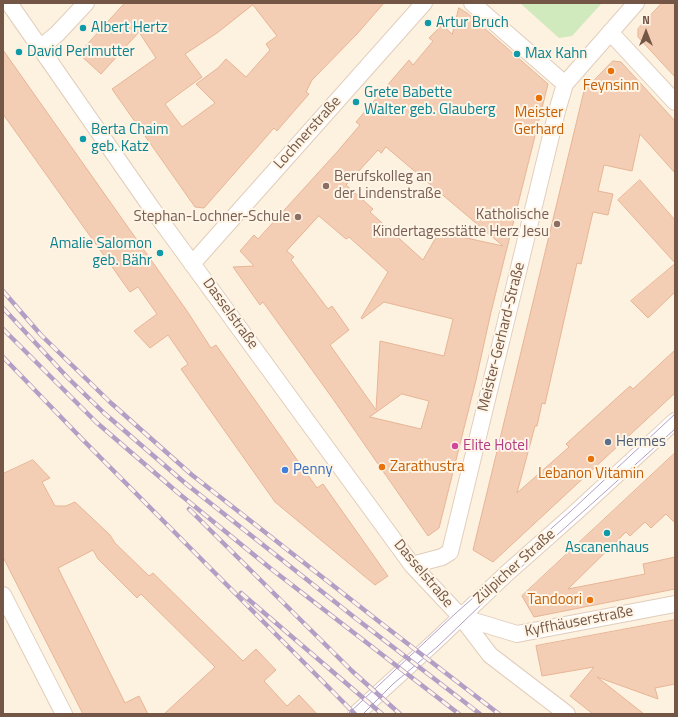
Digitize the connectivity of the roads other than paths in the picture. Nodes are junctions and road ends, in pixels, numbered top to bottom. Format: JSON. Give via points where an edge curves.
{"nodes":[{"id":1,"x":9,"y":3,"type":"edge"},
{"id":2,"x":86,"y":3,"type":"edge"},
{"id":3,"x":424,"y":3,"type":"edge"},
{"id":4,"x":472,"y":3,"type":"edge"},
{"id":5,"x":636,"y":3,"type":"edge"},
{"id":6,"x":610,"y":32,"type":"junction"},
{"id":7,"x":40,"y":48,"type":"junction"},
{"id":8,"x":565,"y":84,"type":"junction"},
{"id":9,"x":675,"y":102,"type":"edge"},
{"id":10,"x":192,"y":264,"type":"junction"},
{"id":11,"x":675,"y":421,"type":"edge"},
{"id":12,"x":412,"y":564,"type":"junction"},
{"id":13,"x":3,"y":594,"type":"edge"},
{"id":14,"x":675,"y":604,"type":"edge"},
{"id":15,"x":461,"y":618,"type":"junction"},
{"id":16,"x":64,"y":714,"type":"edge"},
{"id":17,"x":356,"y":714,"type":"edge"},
{"id":18,"x":566,"y":714,"type":"edge"}],
"edges":[{"from":1,"to":7,"type":"street","name":"Dasselstraße"},
{"from":2,"to":7,"type":"street"},
{"from":3,"to":10,"type":"street","name":"Lochnerstraße"},
{"from":4,"to":8,"type":"street"},
{"from":5,"to":6,"type":"street"},
{"from":6,"to":8,"type":"street"},
{"from":6,"to":9,"type":"street"},
{"from":7,"to":10,"type":"street","name":"Dasselstraße"},
{"from":8,"to":12,"type":"street","name":"Meister-Gerhard-Straße","via":[[450,552],[442,557]]},
{"from":10,"to":12,"type":"street","name":"Dasselstraße"},
{"from":11,"to":15,"type":"street","name":"Zülpicher Straße"},
{"from":12,"to":15,"type":"street","name":"Dasselstraße"},
{"from":13,"to":16,"type":"street"},
{"from":14,"to":15,"type":"street","name":"Kyffhäuserstraße","via":[[518,634]]},
{"from":15,"to":17,"type":"street","name":"Zülpicher Straße"},
{"from":15,"to":18,"type":"street","name":"Dasselstraße","via":[[490,654]]}]}
